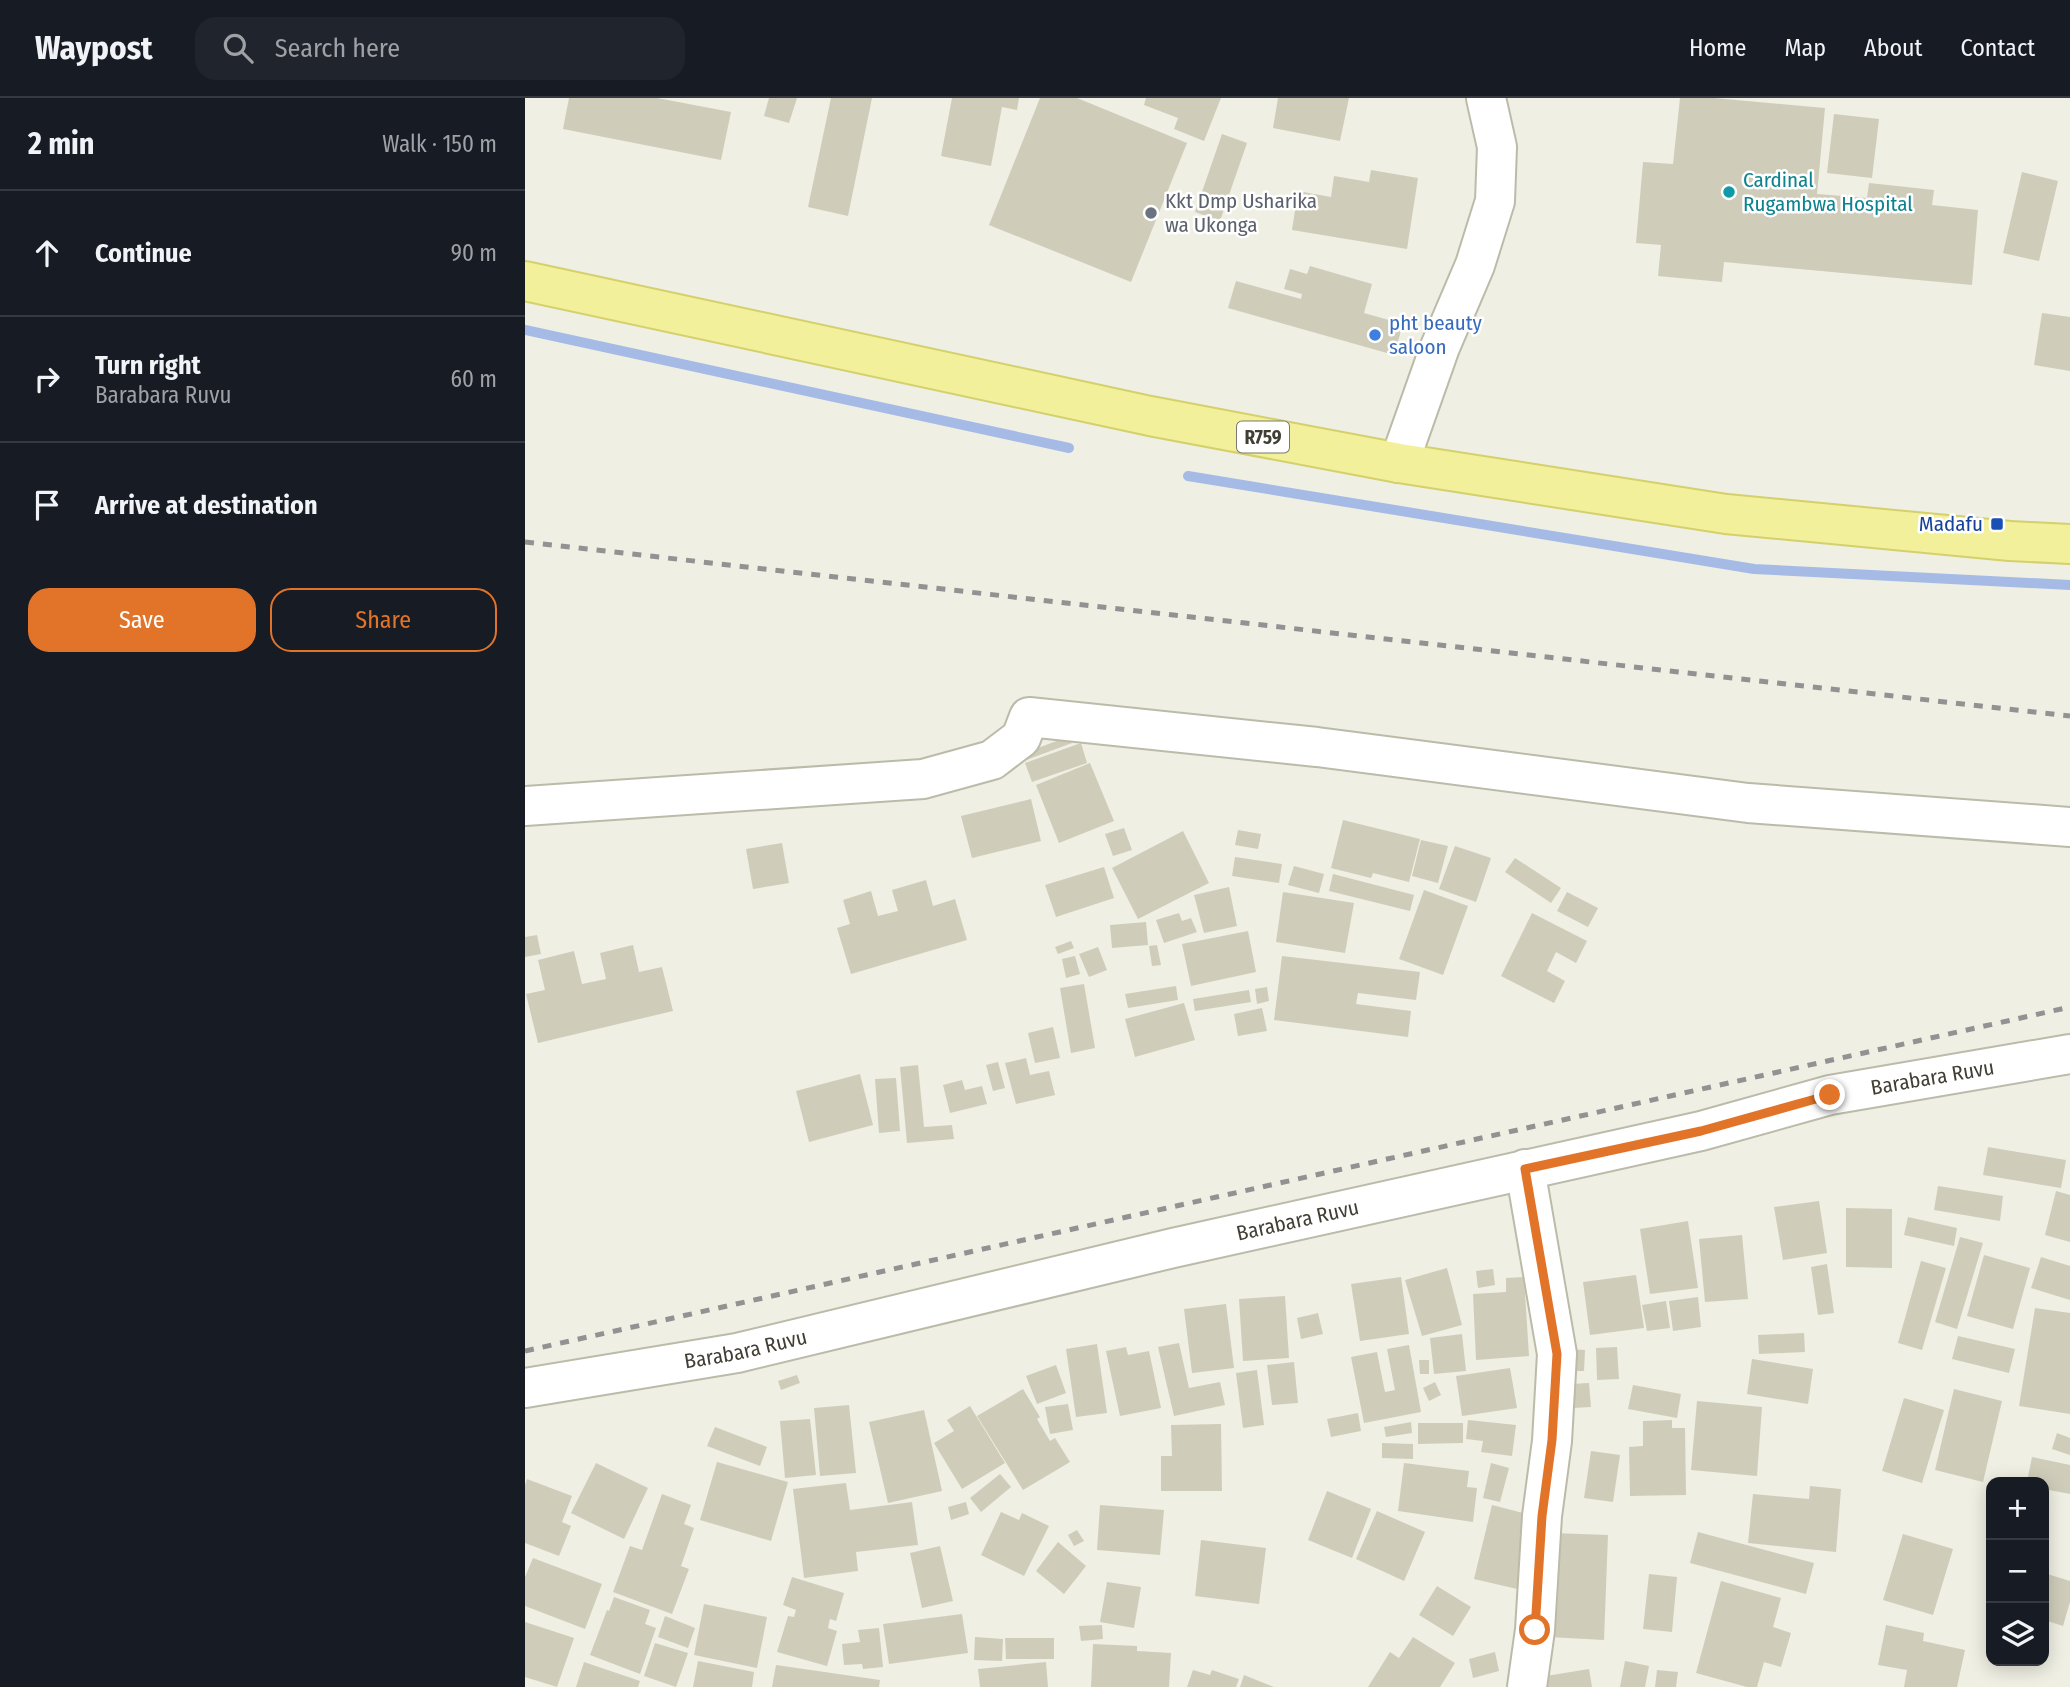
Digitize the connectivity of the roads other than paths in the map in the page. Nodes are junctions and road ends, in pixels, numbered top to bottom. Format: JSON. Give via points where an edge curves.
{"nodes":[{"id":1,"x":1486,"y":98,"type":"edge"},
{"id":2,"x":525,"y":281,"type":"edge"},
{"id":3,"x":1399,"y":463,"type":"junction"},
{"id":4,"x":2070,"y":544,"type":"edge"},
{"id":5,"x":525,"y":806,"type":"edge"},
{"id":6,"x":2070,"y":827,"type":"edge"},
{"id":7,"x":2070,"y":1054,"type":"edge"},
{"id":8,"x":1525,"y":1169,"type":"junction"},
{"id":9,"x":525,"y":1388,"type":"edge"},
{"id":10,"x":1527,"y":1687,"type":"edge"}],
"edges":[{"from":1,"to":3,"type":"street","via":[[1497,147],[1495,201]]},
{"from":2,"to":3,"type":"main road","number":"R759","via":[[1150,416]]},
{"from":3,"to":4,"type":"main road","number":"R759","via":[[1726,514]]},
{"from":5,"to":6,"type":"street","via":[[923,779],[992,760],[1021,738],[1029,717],[1317,747],[1748,803]]},
{"from":7,"to":8,"type":"street","name":"Barabara Ruvu","via":[[1830,1095],[1701,1131]]},
{"from":8,"to":9,"type":"street","name":"Barabara Ruvu","via":[[737,1353]]},
{"from":8,"to":10,"type":"street","via":[[1557,1354]]}]}
